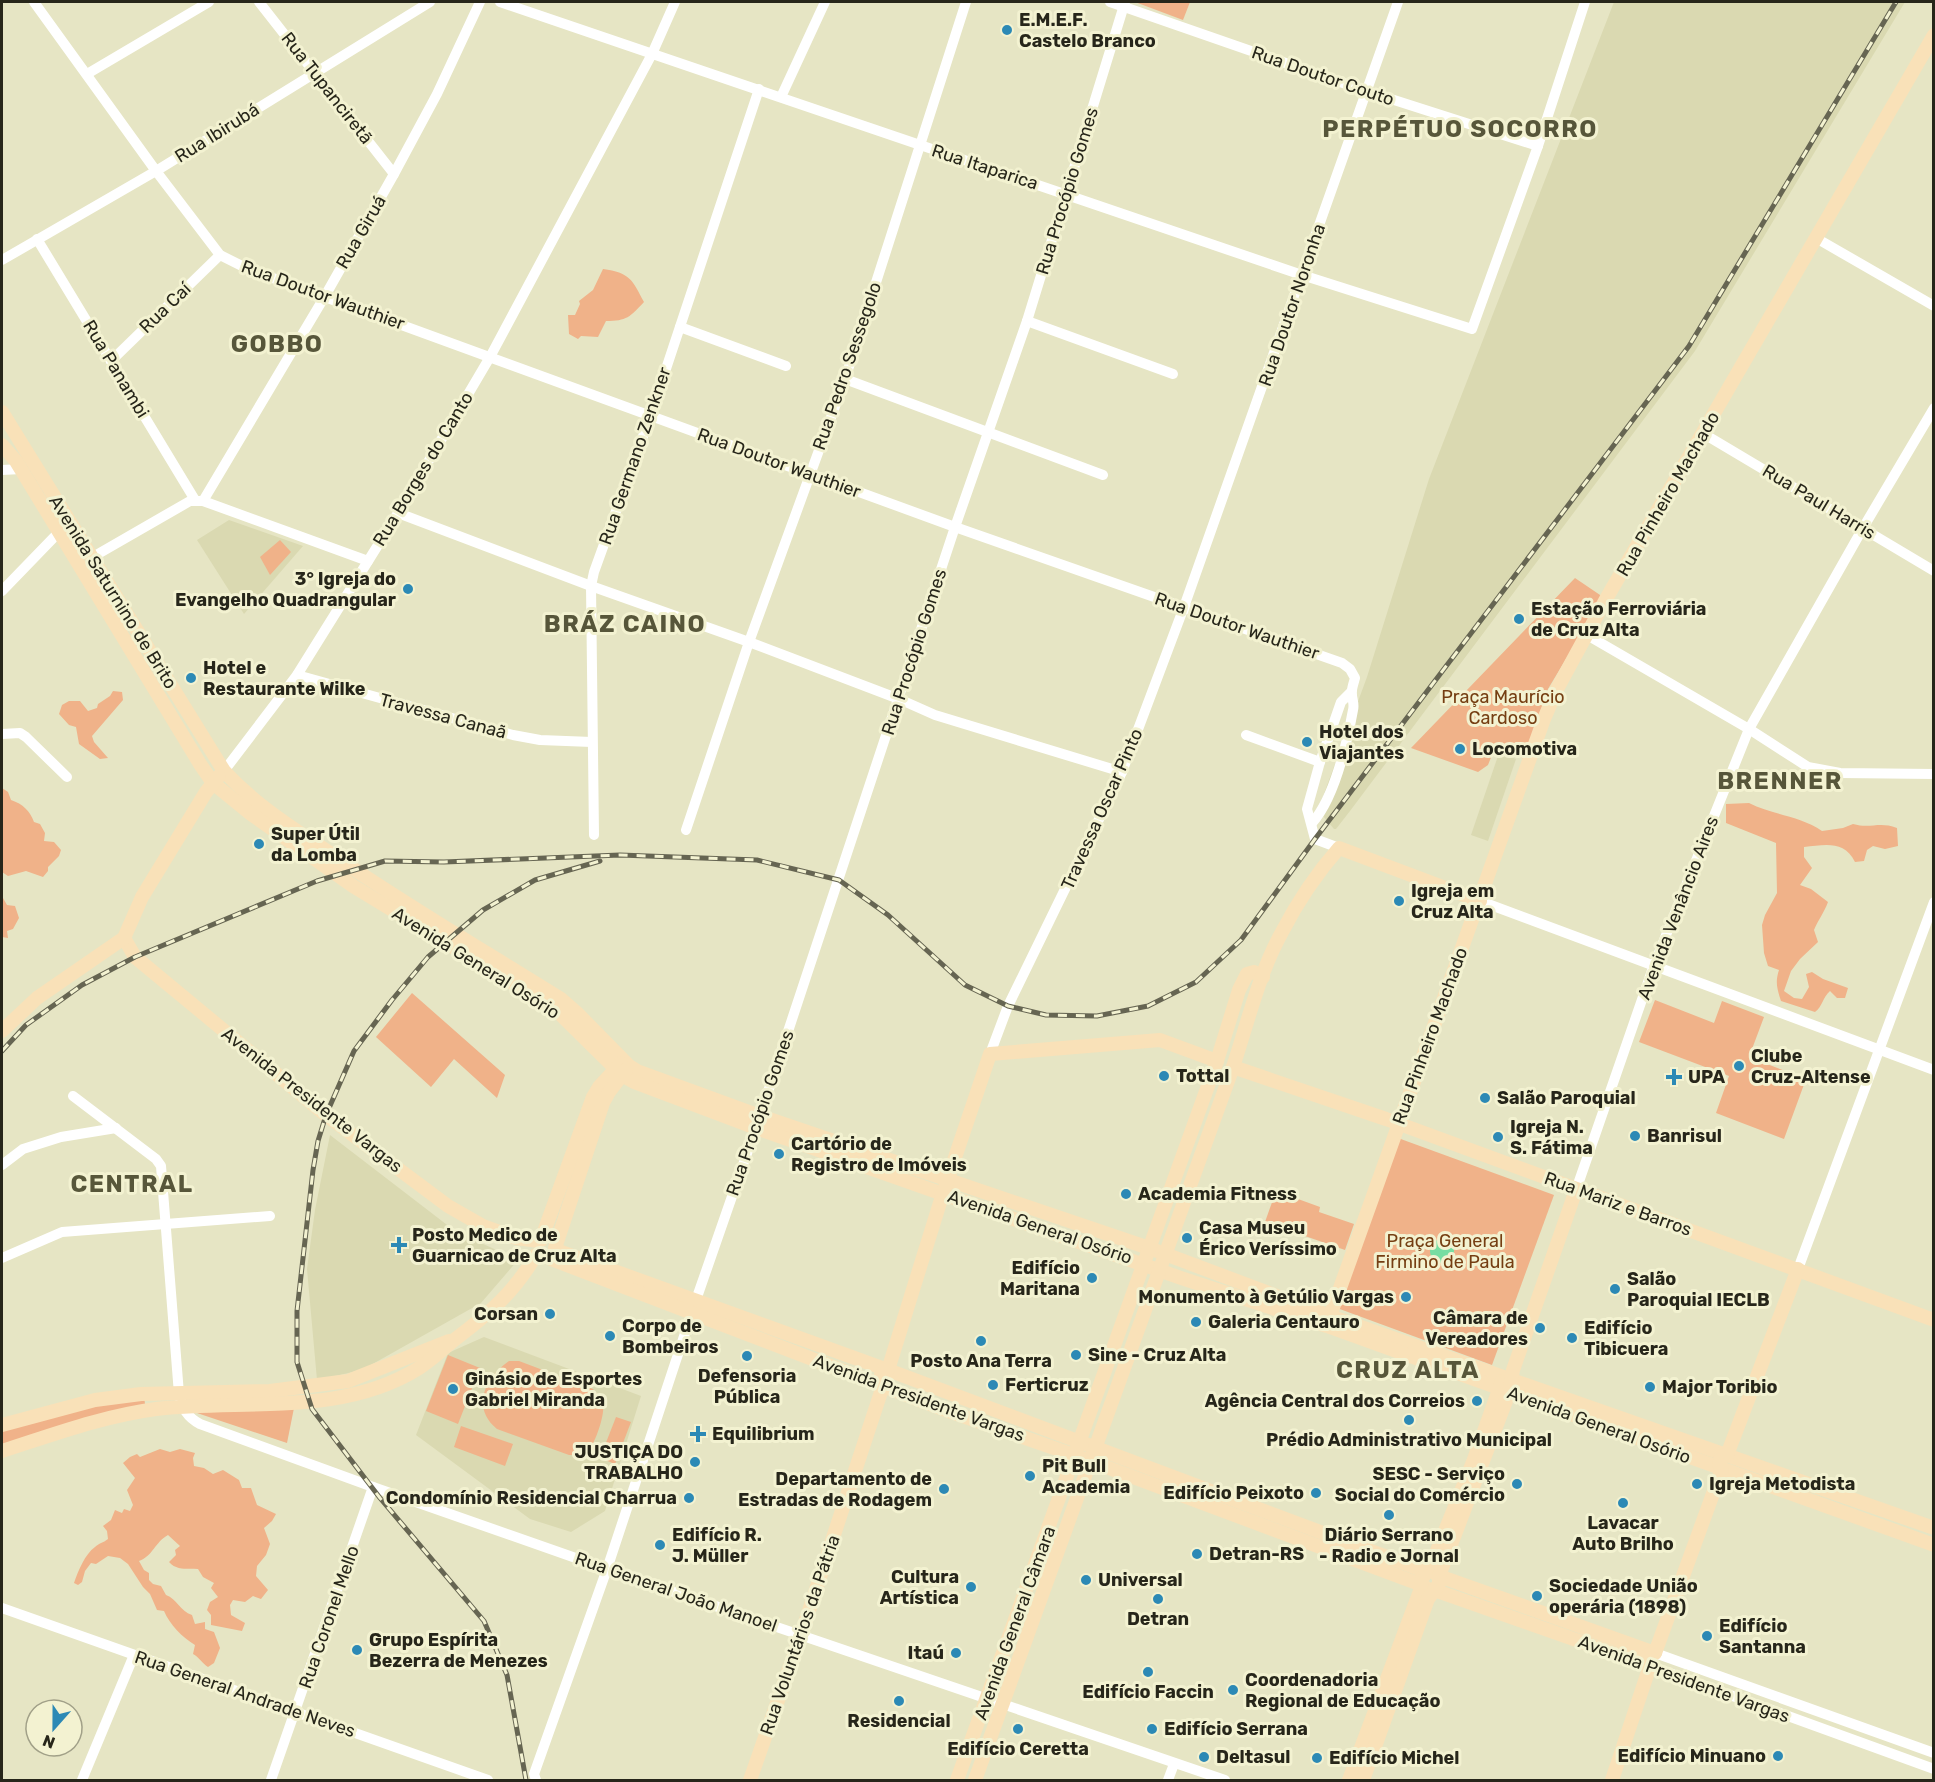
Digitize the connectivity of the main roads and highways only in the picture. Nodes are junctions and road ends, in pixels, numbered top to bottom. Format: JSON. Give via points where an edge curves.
{"nodes":[{"id":1,"x":1934,"y":35,"type":"edge"},
{"id":2,"x":2,"y":412,"type":"edge"},
{"id":3,"x":2,"y":444,"type":"edge"},
{"id":4,"x":224,"y":771,"type":"junction"},
{"id":5,"x":213,"y":783,"type":"junction"},
{"id":6,"x":255,"y":809,"type":"junction"},
{"id":7,"x":1480,"y":901,"type":"junction"},
{"id":8,"x":440,"y":931,"type":"junction"},
{"id":9,"x":124,"y":938,"type":"junction"},
{"id":10,"x":1263,"y":977,"type":"junction"},
{"id":11,"x":2,"y":1031,"type":"edge"},
{"id":12,"x":990,"y":1054,"type":"joint"},
{"id":13,"x":1217,"y":1060,"type":"junction"},
{"id":14,"x":623,"y":1067,"type":"junction"},
{"id":15,"x":1233,"y":1067,"type":"junction"},
{"id":16,"x":1398,"y":1123,"type":"junction"},
{"id":17,"x":945,"y":1186,"type":"junction"},
{"id":18,"x":1576,"y":1190,"type":"junction"},
{"id":19,"x":1149,"y":1248,"type":"junction"},
{"id":20,"x":545,"y":1251,"type":"junction"},
{"id":21,"x":1165,"y":1254,"type":"junction"},
{"id":22,"x":1143,"y":1263,"type":"junction"},
{"id":23,"x":1159,"y":1269,"type":"junction"},
{"id":24,"x":1798,"y":1269,"type":"junction"},
{"id":25,"x":694,"y":1306,"type":"junction"},
{"id":26,"x":1330,"y":1316,"type":"junction"},
{"id":27,"x":1934,"y":1320,"type":"edge"},
{"id":28,"x":457,"y":1338,"type":"junction"},
{"id":29,"x":888,"y":1370,"type":"junction"},
{"id":30,"x":348,"y":1381,"type":"junction"},
{"id":31,"x":1508,"y":1381,"type":"junction"},
{"id":32,"x":883,"y":1386,"type":"junction"},
{"id":33,"x":319,"y":1393,"type":"junction"},
{"id":34,"x":353,"y":1395,"type":"junction"},
{"id":35,"x":95,"y":1400,"type":"junction"},
{"id":36,"x":180,"y":1401,"type":"junction"},
{"id":37,"x":98,"y":1421,"type":"junction"},
{"id":38,"x":2,"y":1425,"type":"edge"},
{"id":39,"x":1079,"y":1441,"type":"junction"},
{"id":40,"x":1095,"y":1448,"type":"junction"},
{"id":41,"x":2,"y":1451,"type":"edge"},
{"id":42,"x":1074,"y":1455,"type":"junction"},
{"id":43,"x":1727,"y":1455,"type":"junction"},
{"id":44,"x":1090,"y":1462,"type":"junction"},
{"id":45,"x":1722,"y":1469,"type":"junction"},
{"id":46,"x":1934,"y":1528,"type":"edge"},
{"id":47,"x":1934,"y":1545,"type":"edge"},
{"id":48,"x":1431,"y":1581,"type":"junction"},
{"id":49,"x":1653,"y":1660,"type":"junction"},
{"id":50,"x":750,"y":1780,"type":"edge"},
{"id":51,"x":957,"y":1780,"type":"edge"},
{"id":52,"x":975,"y":1780,"type":"edge"},
{"id":53,"x":1354,"y":1780,"type":"edge"},
{"id":54,"x":1611,"y":1780,"type":"edge"}],
"edges":[{"from":1,"to":7,"type":"main road","name":"Rua Pinheiro Machado","via":[[1552,700]]},
{"from":2,"to":4,"type":"main road","name":"Avenida Saturnino de Brito"},
{"from":3,"to":5,"type":"main road","name":"Avenida Saturnino de Brito","via":[[60,531]]},
{"from":4,"to":5,"type":"main road","name":"Rua Borges do Canto"},
{"from":4,"to":6,"type":"main road","name":"Avenida General Osório"},
{"from":5,"to":6,"type":"main road","name":"Avenida General Osório"},
{"from":5,"to":9,"type":"main road","name":"Rua Borges do Canto","via":[[142,897]]},
{"from":6,"to":8,"type":"main road","name":"Avenida General Osório","via":[[369,880]]},
{"from":6,"to":8,"type":"main road","name":"Avenida General Osório","via":[[353,886]]},
{"from":7,"to":10,"type":"main road","name":"Avenida General Câmara","via":[[1338,848],[1281,933]]},
{"from":7,"to":16,"type":"main road","name":"Rua Pinheiro Machado"},
{"from":8,"to":14,"type":"main road","name":"Avenida General Osório","via":[[519,980]]},
{"from":9,"to":11,"type":"main road","via":[[37,998]]},
{"from":9,"to":20,"type":"main road","name":"Avenida Presidente Vargas","via":[[135,957],[326,1115],[448,1206],[483,1226]]},
{"from":10,"to":13,"type":"main road","name":"Avenida General Câmara","via":[[1254,972],[1245,976]]},
{"from":10,"to":15,"type":"main road","name":"Avenida General Câmara"},
{"from":12,"to":13,"type":"main road","name":"Rua Mariz e Barros","via":[[1160,1040]]},
{"from":12,"to":17,"type":"main road","name":"Rua Voluntários da Pátria"},
{"from":13,"to":15,"type":"main road","name":"Rua Mariz e Barros","via":[[1222,1072]]},
{"from":13,"to":19,"type":"main road","name":"Avenida General Câmara"},
{"from":14,"to":17,"type":"main road","name":"Avenida General Osório","via":[[634,1082]]},
{"from":14,"to":20,"type":"main road","via":[[601,1095]]},
{"from":15,"to":16,"type":"main road","name":"Rua Mariz e Barros"},
{"from":15,"to":21,"type":"main road","name":"Avenida General Câmara"},
{"from":16,"to":18,"type":"main road","name":"Rua Mariz e Barros"},
{"from":16,"to":26,"type":"main road","name":"Rua Pinheiro Machado"},
{"from":17,"to":19,"type":"main road","name":"Avenida General Osório"},
{"from":17,"to":22,"type":"main road","name":"Avenida General Osório"},
{"from":17,"to":29,"type":"main road","name":"Rua Voluntários da Pátria"},
{"from":18,"to":24,"type":"main road","name":"Rua Mariz e Barros"},
{"from":18,"to":31,"type":"main road","name":"Avenida Venâncio Aires"},
{"from":19,"to":21,"type":"main road","name":"Avenida General Osório"},
{"from":19,"to":22,"type":"main road","name":"Avenida General Câmara"},
{"from":20,"to":25,"type":"main road","name":"Avenida Presidente Vargas"},
{"from":20,"to":28,"type":"main road","via":[[494,1310]]},
{"from":21,"to":23,"type":"main road","name":"Avenida General Câmara"},
{"from":21,"to":26,"type":"main road","name":"Avenida General Osório"},
{"from":22,"to":23,"type":"main road","name":"Avenida General Osório"},
{"from":22,"to":39,"type":"main road","name":"Avenida General Câmara"},
{"from":23,"to":31,"type":"main road","name":"Avenida General Osório"},
{"from":23,"to":40,"type":"main road","name":"Avenida General Câmara"},
{"from":24,"to":27,"type":"main road","name":"Rua Mariz e Barros"},
{"from":24,"to":43,"type":"main road"},
{"from":25,"to":29,"type":"main road","name":"Avenida Presidente Vargas"},
{"from":25,"to":32,"type":"main road","name":"Avenida Presidente Vargas"},
{"from":26,"to":31,"type":"main road","name":"Avenida General Osório"},
{"from":28,"to":30,"type":"main road"},
{"from":28,"to":34,"type":"main road","via":[[418,1369]]},
{"from":29,"to":32,"type":"main road","name":"Rua Voluntários da Pátria","via":[[892,1381]]},
{"from":29,"to":39,"type":"main road","name":"Avenida Presidente Vargas"},
{"from":30,"to":33,"type":"main road"},
{"from":30,"to":34,"type":"main road"},
{"from":31,"to":43,"type":"main road","name":"Avenida General Osório"},
{"from":31,"to":45,"type":"main road","name":"Avenida General Osório"},
{"from":31,"to":48,"type":"main road","name":"Avenida Venâncio Aires"},
{"from":32,"to":42,"type":"main road","name":"Avenida Presidente Vargas"},
{"from":32,"to":50,"type":"main road","name":"Rua Voluntários da Pátria"},
{"from":33,"to":34,"type":"main road"},
{"from":33,"to":36,"type":"main road"},
{"from":35,"to":36,"type":"main road","via":[[141,1395]]},
{"from":35,"to":37,"type":"main road"},
{"from":35,"to":38,"type":"main road"},
{"from":36,"to":37,"type":"main road"},
{"from":37,"to":41,"type":"main road"},
{"from":39,"to":40,"type":"main road","name":"Avenida Presidente Vargas"},
{"from":39,"to":42,"type":"main road","name":"Avenida General Câmara"},
{"from":40,"to":44,"type":"main road","name":"Avenida General Câmara"},
{"from":40,"to":48,"type":"main road","name":"Avenida Presidente Vargas"},
{"from":42,"to":44,"type":"main road","name":"Avenida Presidente Vargas"},
{"from":42,"to":51,"type":"main road","name":"Avenida General Câmara"},
{"from":43,"to":45,"type":"main road","via":[[1731,1464]]},
{"from":43,"to":46,"type":"main road","name":"Avenida General Osório"},
{"from":44,"to":48,"type":"main road","name":"Avenida Presidente Vargas"},
{"from":44,"to":52,"type":"main road","name":"Avenida General Câmara"},
{"from":45,"to":47,"type":"main road","name":"Avenida General Osório"},
{"from":45,"to":49,"type":"main road"},
{"from":48,"to":49,"type":"main road","name":"Avenida Presidente Vargas"},
{"from":48,"to":53,"type":"main road","name":"Avenida Venâncio Aires"},
{"from":49,"to":54,"type":"main road"}]}
